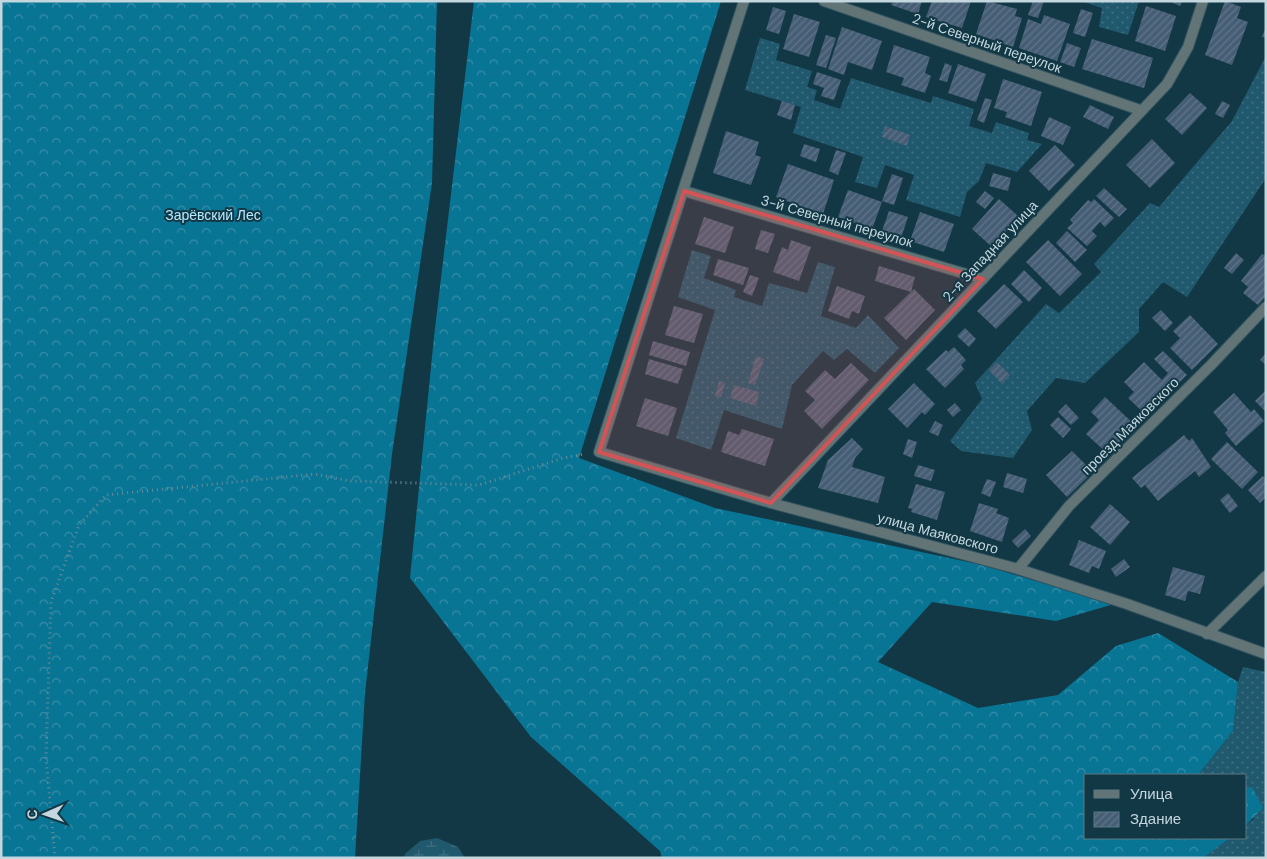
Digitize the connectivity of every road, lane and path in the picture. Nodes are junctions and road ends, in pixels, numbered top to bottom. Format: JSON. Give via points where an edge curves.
{"nodes":[{"id":1,"x":744,"y":1,"type":"edge"},
{"id":2,"x":824,"y":1,"type":"edge"},
{"id":3,"x":1203,"y":1,"type":"edge"},
{"id":4,"x":1140,"y":110,"type":"junction"},
{"id":5,"x":684,"y":190,"type":"junction"},
{"id":6,"x":983,"y":279,"type":"junction"},
{"id":7,"x":1266,"y":307,"type":"edge"},
{"id":8,"x":599,"y":452,"type":"junction"},
{"id":9,"x":771,"y":503,"type":"junction"},
{"id":10,"x":1018,"y":569,"type":"junction"},
{"id":11,"x":1266,"y":576,"type":"edge"},
{"id":12,"x":1207,"y":634,"type":"junction"},
{"id":13,"x":1266,"y":654,"type":"edge"},
{"id":14,"x":55,"y":858,"type":"edge"}],
"edges":[{"from":1,"to":5,"type":"street"},
{"from":2,"to":4,"type":"street","name":"2-й Северный переулок"},
{"from":3,"to":4,"type":"street","name":"2-я Западная улица","via":[[1188,47],[1167,84]]},
{"from":4,"to":6,"type":"street","name":"2-я Западная улица"},
{"from":5,"to":6,"type":"street","name":"3-й Северный переулок"},
{"from":5,"to":8,"type":"street"},
{"from":6,"to":9,"type":"street","name":"2-я Западная улица"},
{"from":7,"to":10,"type":"street","name":"проезд Маяковского","via":[[1069,506]]},
{"from":8,"to":9,"type":"street","name":"улица Маяковского"},
{"from":8,"to":14,"type":"path","via":[[563,458],[479,484],[350,482],[315,474],[106,495],[79,525],[51,602],[46,757]]},
{"from":9,"to":10,"type":"street","name":"улица Маяковского"},
{"from":10,"to":12,"type":"street","name":"улица Маяковского"},
{"from":11,"to":12,"type":"street"},
{"from":12,"to":13,"type":"street","name":"улица Маяковского"}]}
